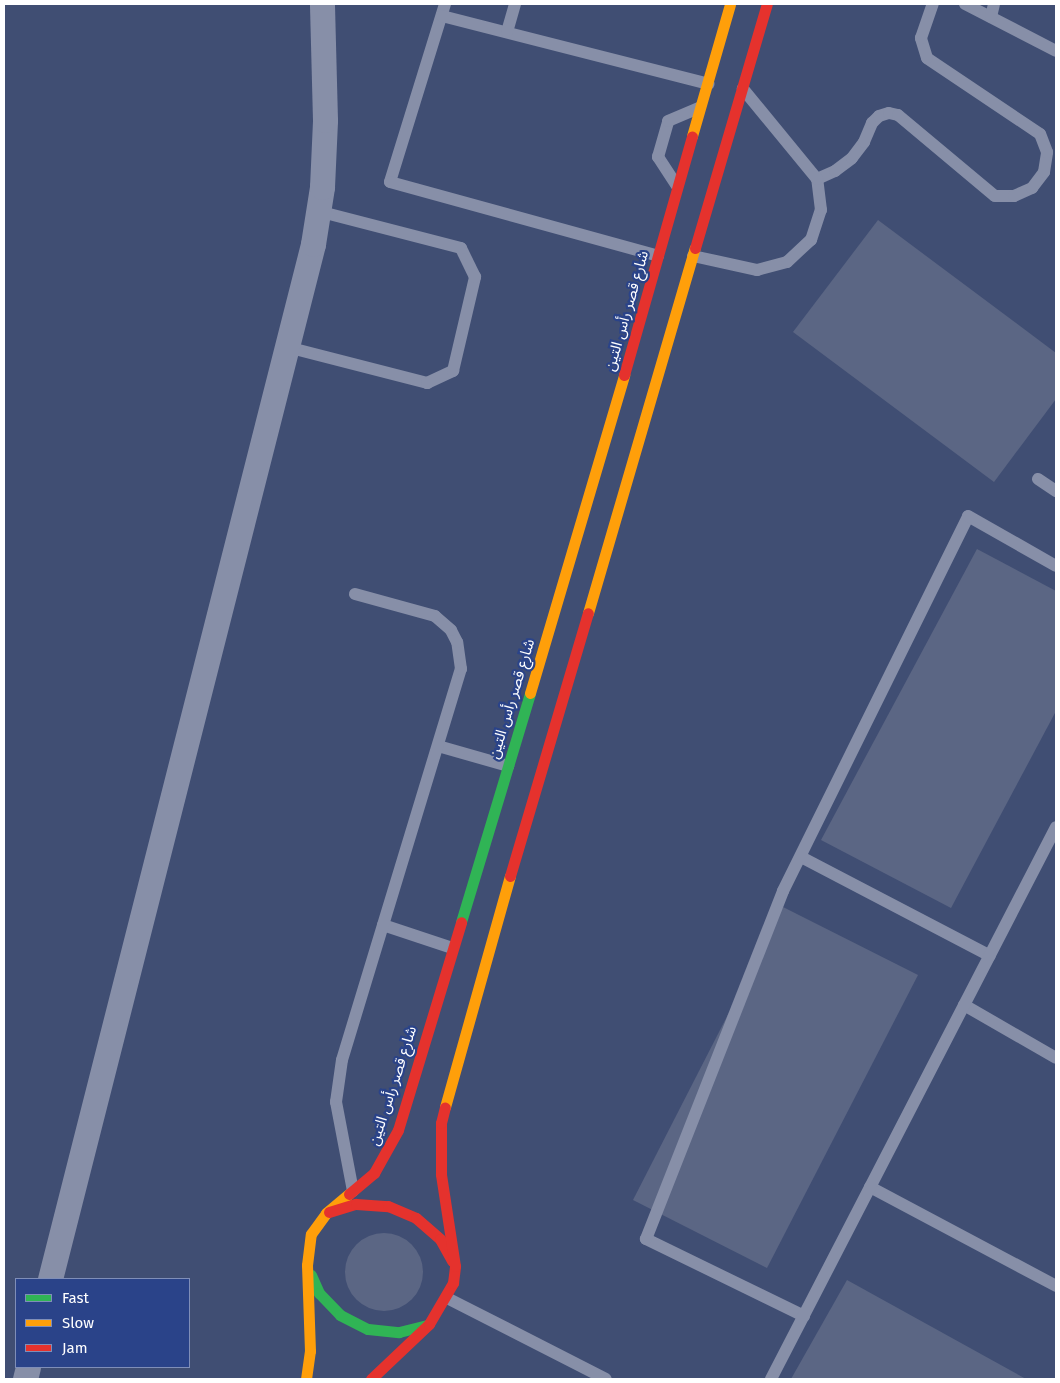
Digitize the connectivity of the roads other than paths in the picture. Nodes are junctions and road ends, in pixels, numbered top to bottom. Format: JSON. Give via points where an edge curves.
{"nodes":[{"id":1,"x":322,"y":4,"type":"edge"},
{"id":2,"x":515,"y":4,"type":"edge"},
{"id":3,"x":730,"y":4,"type":"edge"},
{"id":4,"x":767,"y":4,"type":"edge"},
{"id":5,"x":933,"y":4,"type":"edge"},
{"id":6,"x":965,"y":4,"type":"edge"},
{"id":7,"x":994,"y":4,"type":"edge"},
{"id":8,"x":444,"y":10,"type":"edge"},
{"id":9,"x":991,"y":17,"type":"junction"},
{"id":10,"x":507,"y":32,"type":"junction"},
{"id":11,"x":1056,"y":51,"type":"edge"},
{"id":12,"x":708,"y":84,"type":"junction"},
{"id":13,"x":743,"y":89,"type":"junction"},
{"id":14,"x":701,"y":107,"type":"junction"},
{"id":15,"x":817,"y":179,"type":"junction"},
{"id":16,"x":678,"y":187,"type":"junction"},
{"id":17,"x":318,"y":211,"type":"junction"},
{"id":18,"x":658,"y":256,"type":"junction"},
{"id":19,"x":694,"y":256,"type":"junction"},
{"id":20,"x":287,"y":347,"type":"junction"},
{"id":21,"x":1038,"y":479,"type":"dead end"},
{"id":22,"x":1056,"y":491,"type":"edge"},
{"id":23,"x":1056,"y":566,"type":"edge"},
{"id":24,"x":355,"y":594,"type":"dead end"},
{"id":25,"x":438,"y":746,"type":"junction"},
{"id":26,"x":508,"y":766,"type":"junction"},
{"id":27,"x":1056,"y":827,"type":"edge"},
{"id":28,"x":801,"y":857,"type":"junction"},
{"id":29,"x":383,"y":925,"type":"junction"},
{"id":30,"x":452,"y":948,"type":"junction"},
{"id":31,"x":990,"y":956,"type":"junction"},
{"id":32,"x":964,"y":1005,"type":"junction"},
{"id":33,"x":1056,"y":1058,"type":"edge"},
{"id":34,"x":870,"y":1187,"type":"junction"},
{"id":35,"x":353,"y":1191,"type":"junction"},
{"id":36,"x":326,"y":1213,"type":"junction"},
{"id":37,"x":307,"y":1264,"type":"junction"},
{"id":38,"x":455,"y":1266,"type":"junction"},
{"id":39,"x":50,"y":1278,"type":"edge"},
{"id":40,"x":1056,"y":1286,"type":"edge"},
{"id":41,"x":447,"y":1298,"type":"junction"},
{"id":42,"x":804,"y":1316,"type":"junction"},
{"id":43,"x":429,"y":1324,"type":"junction"},
{"id":44,"x":306,"y":1379,"type":"edge"},
{"id":45,"x":371,"y":1379,"type":"edge"},
{"id":46,"x":606,"y":1379,"type":"edge"},
{"id":47,"x":770,"y":1379,"type":"edge"}],
"edges":[{"from":1,"to":17,"type":"street","via":[[325,120]]},
{"from":2,"to":10,"type":"lane"},
{"from":3,"to":12,"type":"main road","name":"شارع قصر رأس التين"},
{"from":4,"to":13,"type":"main road"},
{"from":5,"to":15,"type":"lane","via":[[921,38],[927,58],[1040,134],[1047,152],[1044,172],[1032,188],[1014,196],[995,196],[898,115],[889,113],[872,123],[852,158]]},
{"from":6,"to":9,"type":"lane"},
{"from":7,"to":9,"type":"lane"},
{"from":8,"to":10,"type":"lane"},
{"from":8,"to":18,"type":"lane","via":[[390,182]]},
{"from":9,"to":11,"type":"lane"},
{"from":10,"to":12,"type":"lane"},
{"from":12,"to":14,"type":"main road","name":"شارع قصر رأس التين"},
{"from":13,"to":15,"type":"lane"},
{"from":13,"to":19,"type":"main road"},
{"from":14,"to":16,"type":"main road","name":"شارع قصر رأس التين"},
{"from":14,"to":16,"type":"lane","via":[[668,121],[658,157]]},
{"from":15,"to":19,"type":"lane","via":[[821,210],[811,240],[788,262],[757,270]]},
{"from":16,"to":18,"type":"main road","name":"شارع قصر رأس التين"},
{"from":17,"to":20,"type":"street"},
{"from":17,"to":20,"type":"lane","via":[[461,248],[475,277],[453,371],[427,383]]},
{"from":18,"to":26,"type":"main road","name":"شارع قصر رأس التين"},
{"from":19,"to":38,"type":"main road","via":[[452,1073],[441,1123],[440,1174]]},
{"from":20,"to":39,"type":"street"},
{"from":21,"to":22,"type":"lane"},
{"from":23,"to":28,"type":"lane","via":[[968,516]]},
{"from":24,"to":25,"type":"lane","via":[[430,613],[443,622],[457,642],[461,669]]},
{"from":25,"to":26,"type":"lane"},
{"from":25,"to":29,"type":"lane"},
{"from":26,"to":30,"type":"main road","name":"شارع قصر رأس التين"},
{"from":27,"to":31,"type":"lane"},
{"from":28,"to":31,"type":"lane"},
{"from":28,"to":42,"type":"lane","via":[[783,891],[646,1239]]},
{"from":29,"to":30,"type":"lane"},
{"from":29,"to":35,"type":"lane","via":[[338,1081],[338,1127]]},
{"from":30,"to":35,"type":"main road","name":"شارع قصر رأس التين","via":[[398,1130],[383,1162]]},
{"from":31,"to":32,"type":"lane"},
{"from":32,"to":33,"type":"lane"},
{"from":32,"to":34,"type":"lane"},
{"from":34,"to":40,"type":"lane"},
{"from":34,"to":42,"type":"lane"},
{"from":35,"to":36,"type":"main road","name":"شارع قصر رأس التين"},
{"from":36,"to":37,"type":"main road","name":"شارع قصر رأس التين","via":[[311,1234]]},
{"from":36,"to":38,"type":"main road","via":[[356,1204],[388,1206],[416,1218],[440,1239]]},
{"from":37,"to":43,"type":"main road","via":[[319,1293],[340,1315],[361,1326],[399,1332]]},
{"from":37,"to":44,"type":"main road","name":"شارع قصر رأس التين","via":[[311,1308]]},
{"from":38,"to":41,"type":"main road"},
{"from":41,"to":43,"type":"main road"},
{"from":41,"to":46,"type":"lane"},
{"from":42,"to":47,"type":"lane"},
{"from":43,"to":45,"type":"main road"}]}
